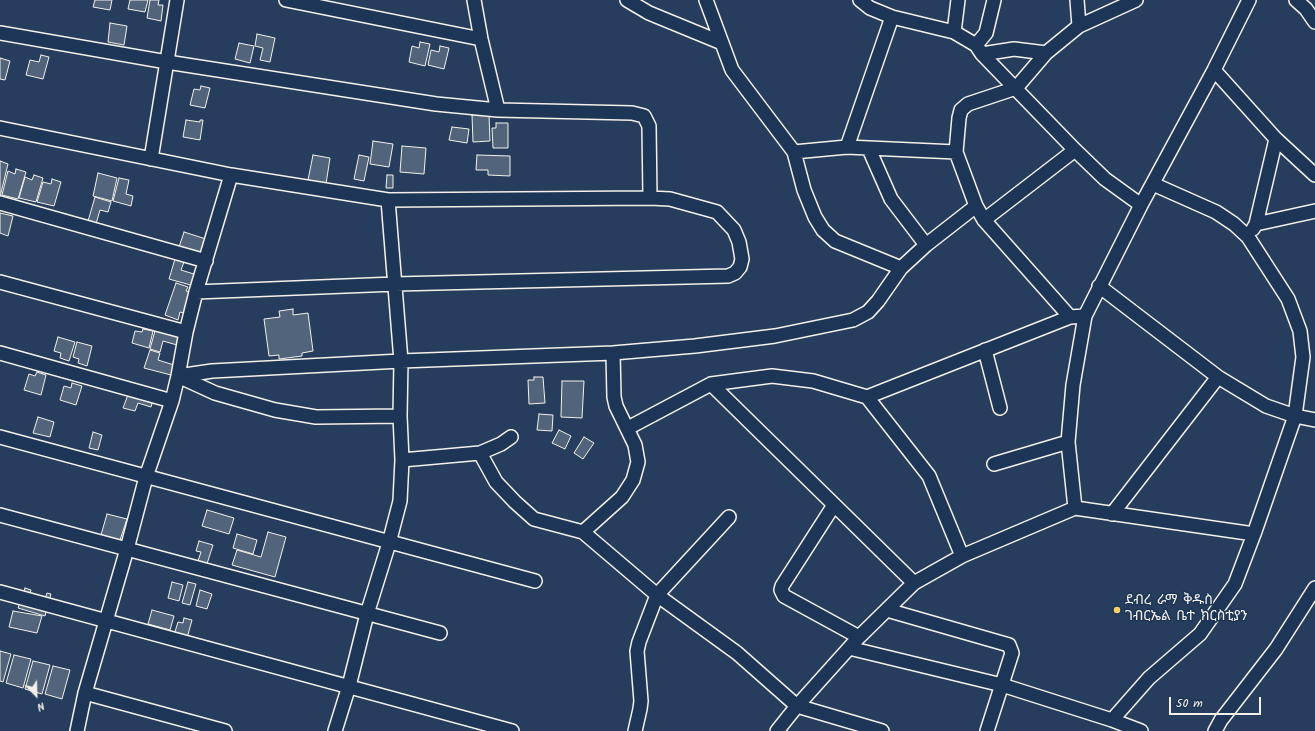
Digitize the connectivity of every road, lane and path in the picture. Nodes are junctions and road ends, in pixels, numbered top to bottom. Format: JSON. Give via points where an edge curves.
{"nodes":[{"id":1,"x":177,"y":0,"type":"edge"},
{"id":2,"x":286,"y":0,"type":"edge"},
{"id":3,"x":474,"y":0,"type":"edge"},
{"id":4,"x":627,"y":0,"type":"edge"},
{"id":5,"x":706,"y":0,"type":"edge"},
{"id":6,"x":860,"y":0,"type":"edge"},
{"id":7,"x":958,"y":0,"type":"edge"},
{"id":8,"x":994,"y":0,"type":"edge"},
{"id":9,"x":1077,"y":0,"type":"edge"},
{"id":10,"x":1136,"y":0,"type":"edge"},
{"id":11,"x":1249,"y":0,"type":"edge"},
{"id":12,"x":1296,"y":0,"type":"edge"},
{"id":13,"x":1117,"y":4,"type":"edge"},
{"id":14,"x":892,"y":17,"type":"junction"},
{"id":15,"x":1315,"y":22,"type":"edge"},
{"id":16,"x":1079,"y":26,"type":"junction"},
{"id":17,"x":954,"y":32,"type":"junction"},
{"id":18,"x":0,"y":33,"type":"edge"},
{"id":19,"x":481,"y":39,"type":"junction"},
{"id":20,"x":722,"y":43,"type":"junction"},
{"id":21,"x":979,"y":49,"type":"junction"},
{"id":22,"x":1046,"y":53,"type":"junction"},
{"id":23,"x":168,"y":62,"type":"junction"},
{"id":24,"x":1214,"y":70,"type":"junction"},
{"id":25,"x":1016,"y":88,"type":"junction"},
{"id":26,"x":498,"y":110,"type":"junction"},
{"id":27,"x":0,"y":128,"type":"edge"},
{"id":28,"x":1276,"y":140,"type":"junction"},
{"id":29,"x":847,"y":147,"type":"junction"},
{"id":30,"x":868,"y":149,"type":"junction"},
{"id":31,"x":1074,"y":150,"type":"junction"},
{"id":32,"x":794,"y":152,"type":"junction"},
{"id":33,"x":956,"y":152,"type":"junction"},
{"id":34,"x":151,"y":158,"type":"junction"},
{"id":35,"x":231,"y":174,"type":"junction"},
{"id":36,"x":1315,"y":175,"type":"edge"},
{"id":37,"x":1153,"y":184,"type":"junction"},
{"id":38,"x":650,"y":198,"type":"junction"},
{"id":39,"x":388,"y":200,"type":"junction"},
{"id":40,"x":0,"y":203,"type":"edge"},
{"id":41,"x":1141,"y":205,"type":"junction"},
{"id":42,"x":976,"y":206,"type":"junction"},
{"id":43,"x":1315,"y":211,"type":"edge"},
{"id":44,"x":984,"y":220,"type":"junction"},
{"id":45,"x":1256,"y":224,"type":"junction"},
{"id":46,"x":1248,"y":237,"type":"junction"},
{"id":47,"x":926,"y":245,"type":"junction"},
{"id":48,"x":206,"y":261,"type":"junction"},
{"id":49,"x":901,"y":268,"type":"junction"},
{"id":50,"x":0,"y":282,"type":"edge"},
{"id":51,"x":395,"y":284,"type":"junction"},
{"id":52,"x":1100,"y":286,"type":"junction"},
{"id":53,"x":196,"y":292,"type":"junction"},
{"id":54,"x":1085,"y":316,"type":"junction"},
{"id":55,"x":1070,"y":317,"type":"junction"},
{"id":56,"x":186,"y":332,"type":"junction"},
{"id":57,"x":985,"y":350,"type":"junction"},
{"id":58,"x":0,"y":353,"type":"edge"},
{"id":59,"x":613,"y":353,"type":"junction"},
{"id":60,"x":401,"y":361,"type":"junction"},
{"id":61,"x":178,"y":376,"type":"junction"},
{"id":62,"x":1218,"y":377,"type":"junction"},
{"id":63,"x":710,"y":384,"type":"junction"},
{"id":64,"x":867,"y":397,"type":"junction"},
{"id":65,"x":172,"y":401,"type":"junction"},
{"id":66,"x":1000,"y":408,"type":"dead end"},
{"id":67,"x":400,"y":416,"type":"junction"},
{"id":68,"x":1295,"y":416,"type":"junction"},
{"id":69,"x":1315,"y":420,"type":"edge"},
{"id":70,"x":628,"y":428,"type":"junction"},
{"id":71,"x":0,"y":437,"type":"edge"},
{"id":72,"x":511,"y":437,"type":"dead end"},
{"id":73,"x":1068,"y":442,"type":"junction"},
{"id":74,"x":480,"y":453,"type":"junction"},
{"id":75,"x":402,"y":460,"type":"junction"},
{"id":76,"x":994,"y":464,"type":"dead end"},
{"id":77,"x":146,"y":477,"type":"junction"},
{"id":78,"x":834,"y":505,"type":"junction"},
{"id":79,"x":1075,"y":508,"type":"junction"},
{"id":80,"x":1112,"y":514,"type":"junction"},
{"id":81,"x":0,"y":515,"type":"edge"},
{"id":82,"x":729,"y":517,"type":"dead end"},
{"id":83,"x":583,"y":532,"type":"junction"},
{"id":84,"x":1254,"y":534,"type":"junction"},
{"id":85,"x":389,"y":543,"type":"junction"},
{"id":86,"x":127,"y":549,"type":"junction"},
{"id":87,"x":962,"y":556,"type":"junction"},
{"id":88,"x":535,"y":581,"type":"dead end"},
{"id":89,"x":914,"y":583,"type":"junction"},
{"id":90,"x":1315,"y":588,"type":"edge"},
{"id":91,"x":0,"y":592,"type":"edge"},
{"id":92,"x":657,"y":595,"type":"junction"},
{"id":93,"x":887,"y":610,"type":"junction"},
{"id":94,"x":367,"y":614,"type":"junction"},
{"id":95,"x":106,"y":621,"type":"junction"},
{"id":96,"x":440,"y":633,"type":"dead end"},
{"id":97,"x":859,"y":637,"type":"junction"},
{"id":98,"x":850,"y":648,"type":"junction"},
{"id":99,"x":1002,"y":685,"type":"junction"},
{"id":100,"x":349,"y":686,"type":"junction"},
{"id":101,"x":85,"y":693,"type":"junction"},
{"id":102,"x":797,"y":706,"type":"junction"},
{"id":103,"x":1112,"y":720,"type":"junction"},
{"id":104,"x":77,"y":731,"type":"edge"},
{"id":105,"x":225,"y":731,"type":"edge"},
{"id":106,"x":335,"y":731,"type":"edge"},
{"id":107,"x":512,"y":731,"type":"edge"},
{"id":108,"x":635,"y":731,"type":"edge"},
{"id":109,"x":777,"y":731,"type":"edge"},
{"id":110,"x":882,"y":731,"type":"edge"},
{"id":111,"x":987,"y":731,"type":"edge"},
{"id":112,"x":1141,"y":731,"type":"edge"},
{"id":113,"x":1215,"y":731,"type":"edge"}],
"edges":[{"from":1,"to":23,"type":"street"},
{"from":2,"to":19,"type":"street"},
{"from":3,"to":19,"type":"street"},
{"from":4,"to":20,"type":"street","via":[[649,13]]},
{"from":5,"to":20,"type":"street"},
{"from":6,"to":14,"type":"street","via":[[870,8]]},
{"from":7,"to":17,"type":"street"},
{"from":8,"to":21,"type":"street","via":[[986,33]]},
{"from":9,"to":16,"type":"street"},
{"from":10,"to":13,"type":"street"},
{"from":11,"to":24,"type":"street"},
{"from":12,"to":15,"type":"street"},
{"from":13,"to":16,"type":"street"},
{"from":14,"to":17,"type":"street"},
{"from":14,"to":29,"type":"street"},
{"from":16,"to":22,"type":"street"},
{"from":17,"to":21,"type":"street"},
{"from":18,"to":23,"type":"street"},
{"from":19,"to":26,"type":"street"},
{"from":20,"to":32,"type":"street","via":[[732,70]]},
{"from":21,"to":22,"type":"street","via":[[1014,49]]},
{"from":21,"to":25,"type":"street"},
{"from":22,"to":25,"type":"street"},
{"from":23,"to":26,"type":"street","via":[[436,104]]},
{"from":23,"to":34,"type":"street"},
{"from":24,"to":28,"type":"street"},
{"from":24,"to":37,"type":"street"},
{"from":25,"to":31,"type":"street"},
{"from":25,"to":33,"type":"street","via":[[968,104],[961,110]]},
{"from":26,"to":38,"type":"street","via":[[632,113],[644,116],[649,126]]},
{"from":27,"to":34,"type":"street"},
{"from":28,"to":36,"type":"street"},
{"from":28,"to":45,"type":"street"},
{"from":29,"to":30,"type":"street"},
{"from":29,"to":32,"type":"street"},
{"from":30,"to":33,"type":"street"},
{"from":30,"to":47,"type":"street","via":[[891,199]]},
{"from":31,"to":41,"type":"street","via":[[1105,179]]},
{"from":31,"to":44,"type":"street"},
{"from":32,"to":49,"type":"street","via":[[804,190],[822,230],[835,240]]},
{"from":33,"to":42,"type":"street"},
{"from":34,"to":35,"type":"street"},
{"from":35,"to":39,"type":"street"},
{"from":35,"to":48,"type":"street"},
{"from":37,"to":41,"type":"street"},
{"from":37,"to":46,"type":"street","via":[[1216,212]]},
{"from":38,"to":39,"type":"street"},
{"from":38,"to":51,"type":"street","via":[[670,199],[716,212],[734,230],[742,259],[740,267],[728,276]]},
{"from":39,"to":51,"type":"street"},
{"from":40,"to":48,"type":"street"},
{"from":41,"to":52,"type":"street"},
{"from":42,"to":44,"type":"street"},
{"from":42,"to":47,"type":"street"},
{"from":43,"to":45,"type":"street"},
{"from":44,"to":55,"type":"street"},
{"from":45,"to":46,"type":"street"},
{"from":46,"to":68,"type":"street","via":[[1288,299],[1300,331],[1303,358]]},
{"from":47,"to":49,"type":"street"},
{"from":48,"to":53,"type":"street"},
{"from":49,"to":59,"type":"street","via":[[868,312],[853,320],[774,336]]},
{"from":50,"to":56,"type":"street"},
{"from":51,"to":53,"type":"street"},
{"from":51,"to":60,"type":"street"},
{"from":52,"to":54,"type":"street"},
{"from":52,"to":62,"type":"street"},
{"from":53,"to":56,"type":"street"},
{"from":54,"to":55,"type":"street"},
{"from":54,"to":73,"type":"street","via":[[1073,385]]},
{"from":55,"to":57,"type":"street"},
{"from":56,"to":61,"type":"street"},
{"from":57,"to":64,"type":"street"},
{"from":57,"to":66,"type":"street"},
{"from":58,"to":65,"type":"street"},
{"from":59,"to":60,"type":"street"},
{"from":59,"to":70,"type":"street","via":[[614,397]]},
{"from":60,"to":61,"type":"street","via":[[212,371]]},
{"from":60,"to":67,"type":"street"},
{"from":61,"to":65,"type":"street"},
{"from":61,"to":67,"type":"street","via":[[215,393],[276,410],[316,417]]},
{"from":62,"to":68,"type":"street","via":[[1266,406]]},
{"from":62,"to":80,"type":"street"},
{"from":63,"to":64,"type":"street","via":[[772,376],[813,381]]},
{"from":63,"to":70,"type":"street"},
{"from":63,"to":78,"type":"street"},
{"from":64,"to":87,"type":"street","via":[[929,476]]},
{"from":65,"to":77,"type":"street"},
{"from":67,"to":75,"type":"street"},
{"from":68,"to":69,"type":"street"},
{"from":68,"to":84,"type":"street"},
{"from":70,"to":83,"type":"street","via":[[638,462],[633,480],[622,496]]},
{"from":71,"to":77,"type":"street"},
{"from":72,"to":74,"type":"street"},
{"from":73,"to":76,"type":"street"},
{"from":73,"to":79,"type":"street"},
{"from":74,"to":75,"type":"street"},
{"from":74,"to":83,"type":"street","via":[[496,482],[534,519]]},
{"from":75,"to":85,"type":"street","via":[[400,501]]},
{"from":77,"to":85,"type":"street"},
{"from":77,"to":86,"type":"street"},
{"from":78,"to":89,"type":"street"},
{"from":78,"to":97,"type":"street","via":[[781,590],[784,596]]},
{"from":79,"to":80,"type":"street"},
{"from":79,"to":87,"type":"street"},
{"from":80,"to":84,"type":"street"},
{"from":81,"to":86,"type":"street"},
{"from":82,"to":92,"type":"street"},
{"from":83,"to":92,"type":"street"},
{"from":84,"to":103,"type":"street","via":[[1235,584],[1200,634],[1149,678]]},
{"from":85,"to":88,"type":"street"},
{"from":85,"to":94,"type":"street"},
{"from":86,"to":94,"type":"street"},
{"from":86,"to":95,"type":"street"},
{"from":87,"to":89,"type":"street"},
{"from":89,"to":93,"type":"street"},
{"from":90,"to":113,"type":"street","via":[[1276,649]]},
{"from":91,"to":95,"type":"street"},
{"from":92,"to":102,"type":"street","via":[[738,653]]},
{"from":92,"to":108,"type":"street","via":[[637,651],[641,701]]},
{"from":93,"to":97,"type":"street"},
{"from":93,"to":99,"type":"street","via":[[1009,645],[1012,653]]},
{"from":94,"to":96,"type":"street"},
{"from":94,"to":100,"type":"street"},
{"from":95,"to":100,"type":"street"},
{"from":95,"to":101,"type":"street"},
{"from":97,"to":98,"type":"street"},
{"from":98,"to":99,"type":"street"},
{"from":98,"to":102,"type":"street"},
{"from":99,"to":103,"type":"street"},
{"from":99,"to":111,"type":"street"},
{"from":100,"to":106,"type":"street"},
{"from":100,"to":107,"type":"street"},
{"from":101,"to":104,"type":"street"},
{"from":101,"to":105,"type":"street"},
{"from":102,"to":109,"type":"street"},
{"from":102,"to":110,"type":"street"},
{"from":103,"to":112,"type":"street"}]}
